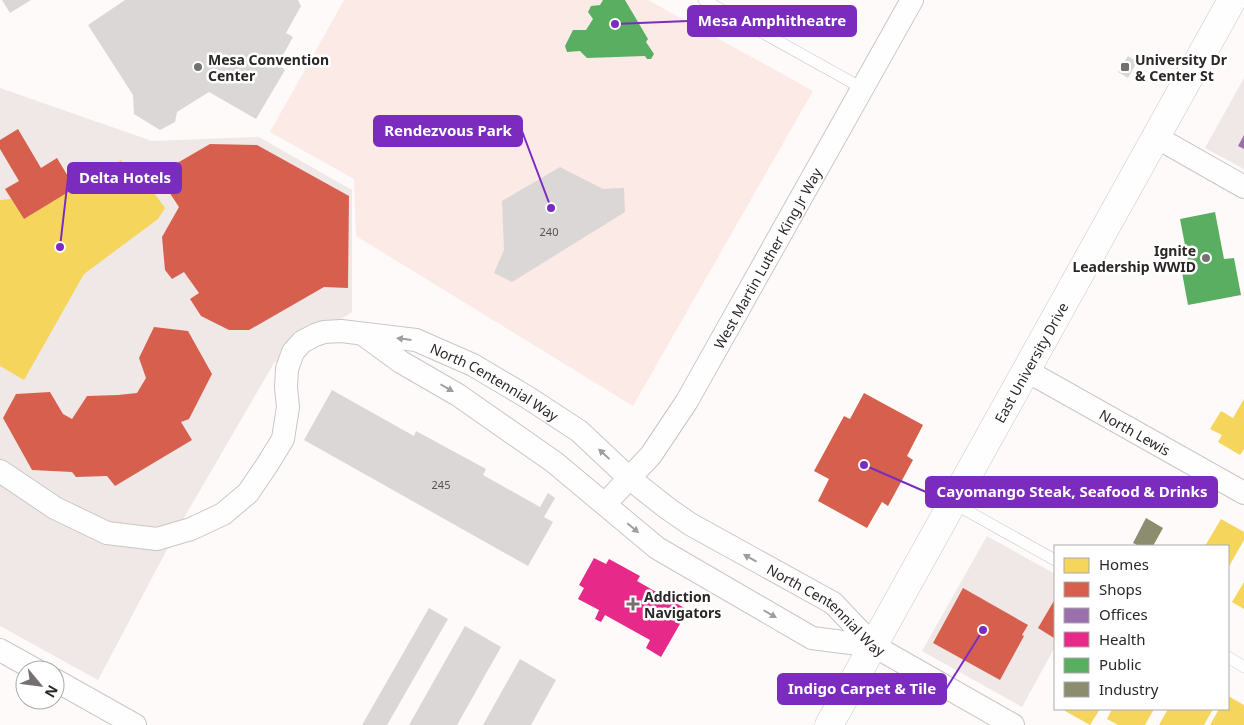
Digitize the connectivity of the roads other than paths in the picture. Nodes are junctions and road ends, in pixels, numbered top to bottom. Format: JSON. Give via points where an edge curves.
{"nodes":[{"id":1,"x":704,"y":0,"type":"edge"},
{"id":2,"x":912,"y":0,"type":"edge"},
{"id":3,"x":1232,"y":0,"type":"edge"},
{"id":4,"x":862,"y":88,"type":"junction"},
{"id":5,"x":1156,"y":137,"type":"junction"},
{"id":6,"x":1244,"y":187,"type":"edge"},
{"id":7,"x":362,"y":333,"type":"junction"},
{"id":8,"x":1027,"y":371,"type":"junction"},
{"id":9,"x":0,"y":471,"type":"edge"},
{"id":10,"x":629,"y":478,"type":"junction"},
{"id":11,"x":1244,"y":494,"type":"edge"},
{"id":12,"x":953,"y":503,"type":"junction"},
{"id":13,"x":605,"y":504,"type":"junction"},
{"id":14,"x":1054,"y":559,"type":"edge"},
{"id":15,"x":874,"y":646,"type":"junction"},
{"id":16,"x":0,"y":650,"type":"edge"},
{"id":17,"x":1229,"y":658,"type":"edge"},
{"id":18,"x":18,"y":660,"type":"edge"},
{"id":19,"x":1244,"y":666,"type":"edge"},
{"id":20,"x":65,"y":686,"type":"edge"},
{"id":21,"x":135,"y":725,"type":"edge"},
{"id":22,"x":829,"y":725,"type":"edge"},
{"id":23,"x":1013,"y":725,"type":"edge"}],
"edges":[{"from":1,"to":4,"type":"lane"},
{"from":2,"to":4,"type":"street","name":"West Martin Luther King Jr Way"},
{"from":3,"to":5,"type":"main road","name":"East University Drive"},
{"from":4,"to":10,"type":"street","name":"West Martin Luther King Jr Way","via":[[687,401],[651,454]]},
{"from":5,"to":6,"type":"street"},
{"from":5,"to":8,"type":"main road","name":"East University Drive"},
{"from":7,"to":9,"type":"street","name":"North Centennial Way","via":[[324,332],[302,342],[293,352],[287,369],[288,407],[283,439],[248,493],[223,514],[192,529],[157,539],[107,533],[55,508]]},
{"from":10,"to":7,"type":"street","name":"North Centennial Way","one_way":true,"via":[[578,431],[473,365],[416,340]]},
{"from":7,"to":13,"type":"street","name":"North Centennial Way","one_way":true,"via":[[554,462]]},
{"from":8,"to":11,"type":"street","name":"North Lewis"},
{"from":8,"to":12,"type":"main road","name":"East University Drive"},
{"from":10,"to":13,"type":"street","name":"West Martin Luther King Jr Way"},
{"from":15,"to":10,"type":"street","name":"North Centennial Way","one_way":true,"via":[[833,603],[690,524]]},
{"from":12,"to":14,"type":"lane"},
{"from":12,"to":15,"type":"main road","name":"East University Drive"},
{"from":13,"to":15,"type":"street","name":"North Centennial Way","one_way":true,"via":[[657,548],[812,638]]},
{"from":15,"to":22,"type":"main road","name":"East University Drive"},
{"from":15,"to":23,"type":"street"},
{"from":16,"to":18,"type":"street"},
{"from":17,"to":19,"type":"lane"},
{"from":20,"to":21,"type":"street"}]}
